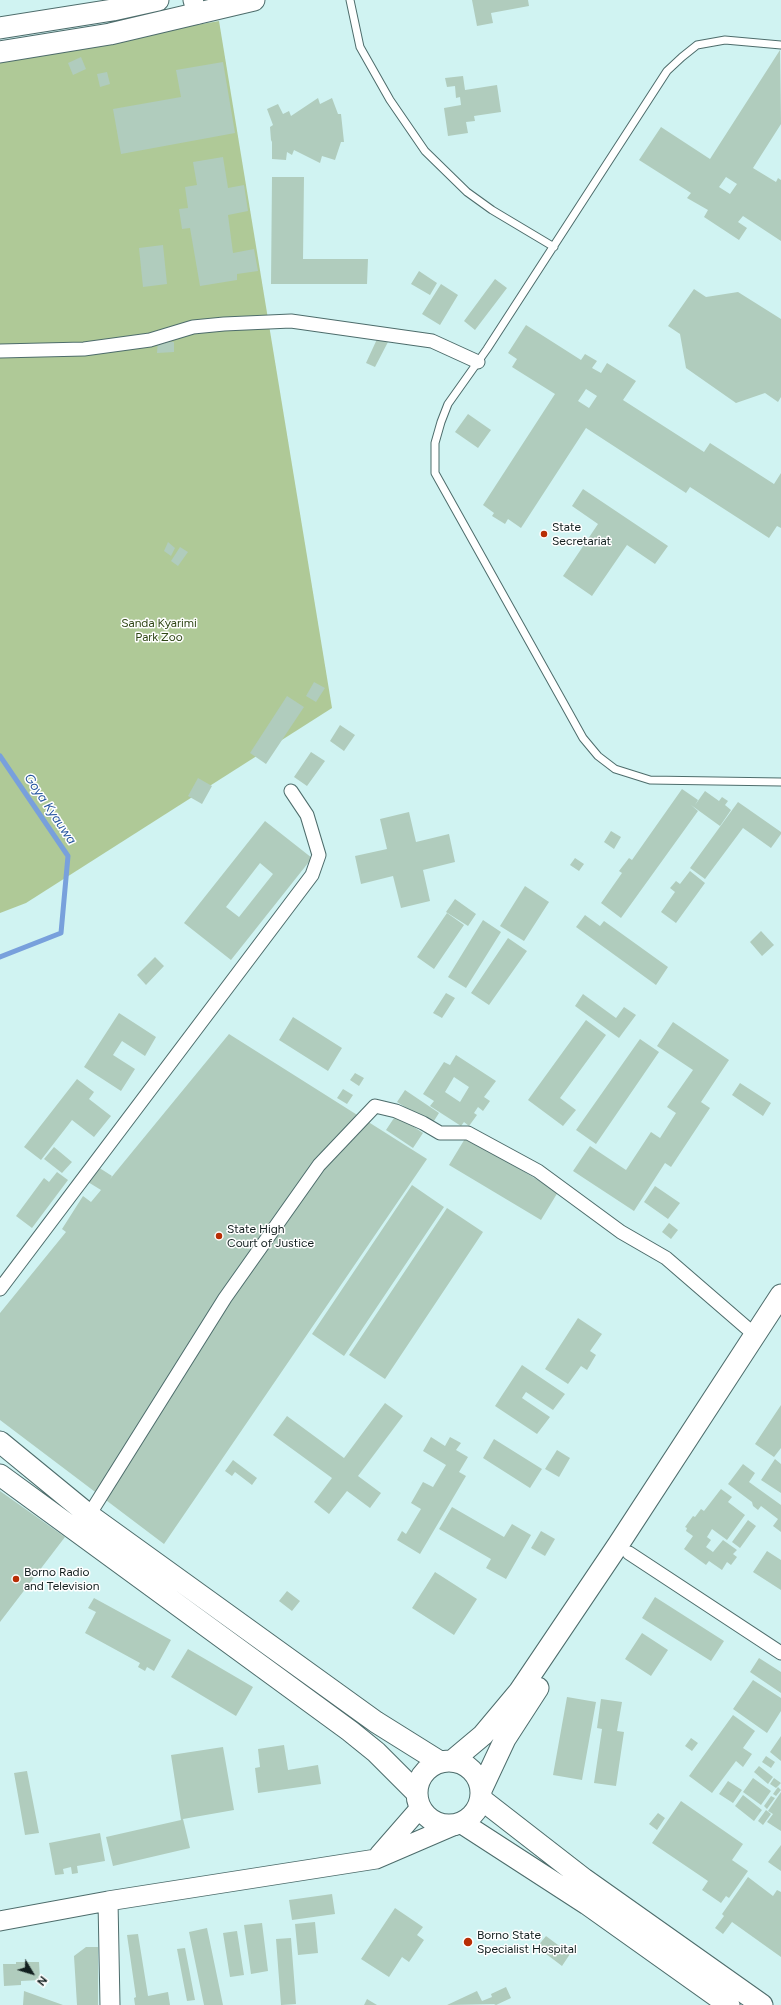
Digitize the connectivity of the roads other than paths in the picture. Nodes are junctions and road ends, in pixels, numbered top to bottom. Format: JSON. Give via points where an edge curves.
{"nodes":[{"id":1,"x":158,"y":0,"type":"edge"},
{"id":2,"x":254,"y":0,"type":"edge"},
{"id":3,"x":350,"y":0,"type":"edge"},
{"id":4,"x":195,"y":7,"type":"edge"},
{"id":5,"x":0,"y":28,"type":"edge"},
{"id":6,"x":781,"y":45,"type":"edge"},
{"id":7,"x":1,"y":52,"type":"edge"},
{"id":8,"x":554,"y":247,"type":"junction"},
{"id":9,"x":0,"y":351,"type":"edge"},
{"id":10,"x":478,"y":362,"type":"junction"},
{"id":11,"x":781,"y":782,"type":"edge"},
{"id":12,"x":291,"y":792,"type":"dead end"},
{"id":13,"x":0,"y":1289,"type":"edge"},
{"id":14,"x":781,"y":1295,"type":"edge"},
{"id":15,"x":781,"y":1319,"type":"edge"},
{"id":16,"x":755,"y":1335,"type":"junction"},
{"id":17,"x":0,"y":1442,"type":"edge"},
{"id":18,"x":0,"y":1476,"type":"edge"},
{"id":19,"x":89,"y":1515,"type":"junction"},
{"id":20,"x":628,"y":1553,"type":"junction"},
{"id":21,"x":781,"y":1653,"type":"edge"},
{"id":22,"x":446,"y":1761,"type":"junction"},
{"id":23,"x":481,"y":1794,"type":"junction"},
{"id":24,"x":419,"y":1801,"type":"junction"},
{"id":25,"x":458,"y":1824,"type":"junction"},
{"id":26,"x":376,"y":1859,"type":"junction"},
{"id":27,"x":108,"y":1902,"type":"junction"},
{"id":28,"x":0,"y":1921,"type":"edge"},
{"id":29,"x":110,"y":2005,"type":"edge"},
{"id":30,"x":729,"y":2005,"type":"edge"},
{"id":31,"x":762,"y":2005,"type":"edge"}],
"edges":[{"from":1,"to":5,"type":"main road"},
{"from":2,"to":4,"type":"main road"},
{"from":3,"to":8,"type":"lane","via":[[360,47],[390,100],[425,151],[467,192]]},
{"from":4,"to":7,"type":"main road","via":[[110,34]]},
{"from":6,"to":8,"type":"lane","via":[[725,40],[697,45],[682,56],[667,71]]},
{"from":8,"to":10,"type":"lane"},
{"from":9,"to":10,"type":"street","via":[[84,349],[150,340],[193,327],[291,321],[432,341]]},
{"from":10,"to":11,"type":"lane","via":[[448,404],[441,422],[435,443],[435,473],[583,738],[598,756],[615,769],[650,780]]},
{"from":12,"to":13,"type":"street","via":[[307,815],[319,855],[312,875]]},
{"from":14,"to":16,"type":"main road"},
{"from":15,"to":20,"type":"main road"},
{"from":16,"to":19,"type":"street","via":[[666,1258],[621,1232],[538,1171],[468,1133],[440,1133],[396,1111],[375,1106],[319,1165],[225,1298]]},
{"from":16,"to":22,"type":"main road","via":[[519,1692],[483,1735]]},
{"from":17,"to":19,"type":"main road"},
{"from":18,"to":24,"type":"main road","via":[[350,1731],[376,1752]]},
{"from":19,"to":22,"type":"main road","via":[[376,1722]]},
{"from":20,"to":21,"type":"street"},
{"from":20,"to":23,"type":"main road","via":[[525,1706],[505,1739]]},
{"from":22,"to":23,"type":"main road","via":[[462,1763],[471,1769],[478,1778]]},
{"from":22,"to":24,"type":"main road","via":[[426,1771],[418,1785]]},
{"from":23,"to":25,"type":"main road","via":[[478,1809],[471,1817]]},
{"from":23,"to":31,"type":"main road","via":[[584,1878]]},
{"from":24,"to":25,"type":"main road","via":[[426,1816],[435,1822],[445,1825]]},
{"from":24,"to":26,"type":"main road"},
{"from":25,"to":26,"type":"main road"},
{"from":25,"to":30,"type":"main road","via":[[587,1904]]},
{"from":26,"to":27,"type":"main road"},
{"from":27,"to":28,"type":"main road"},
{"from":27,"to":29,"type":"main road"}]}
